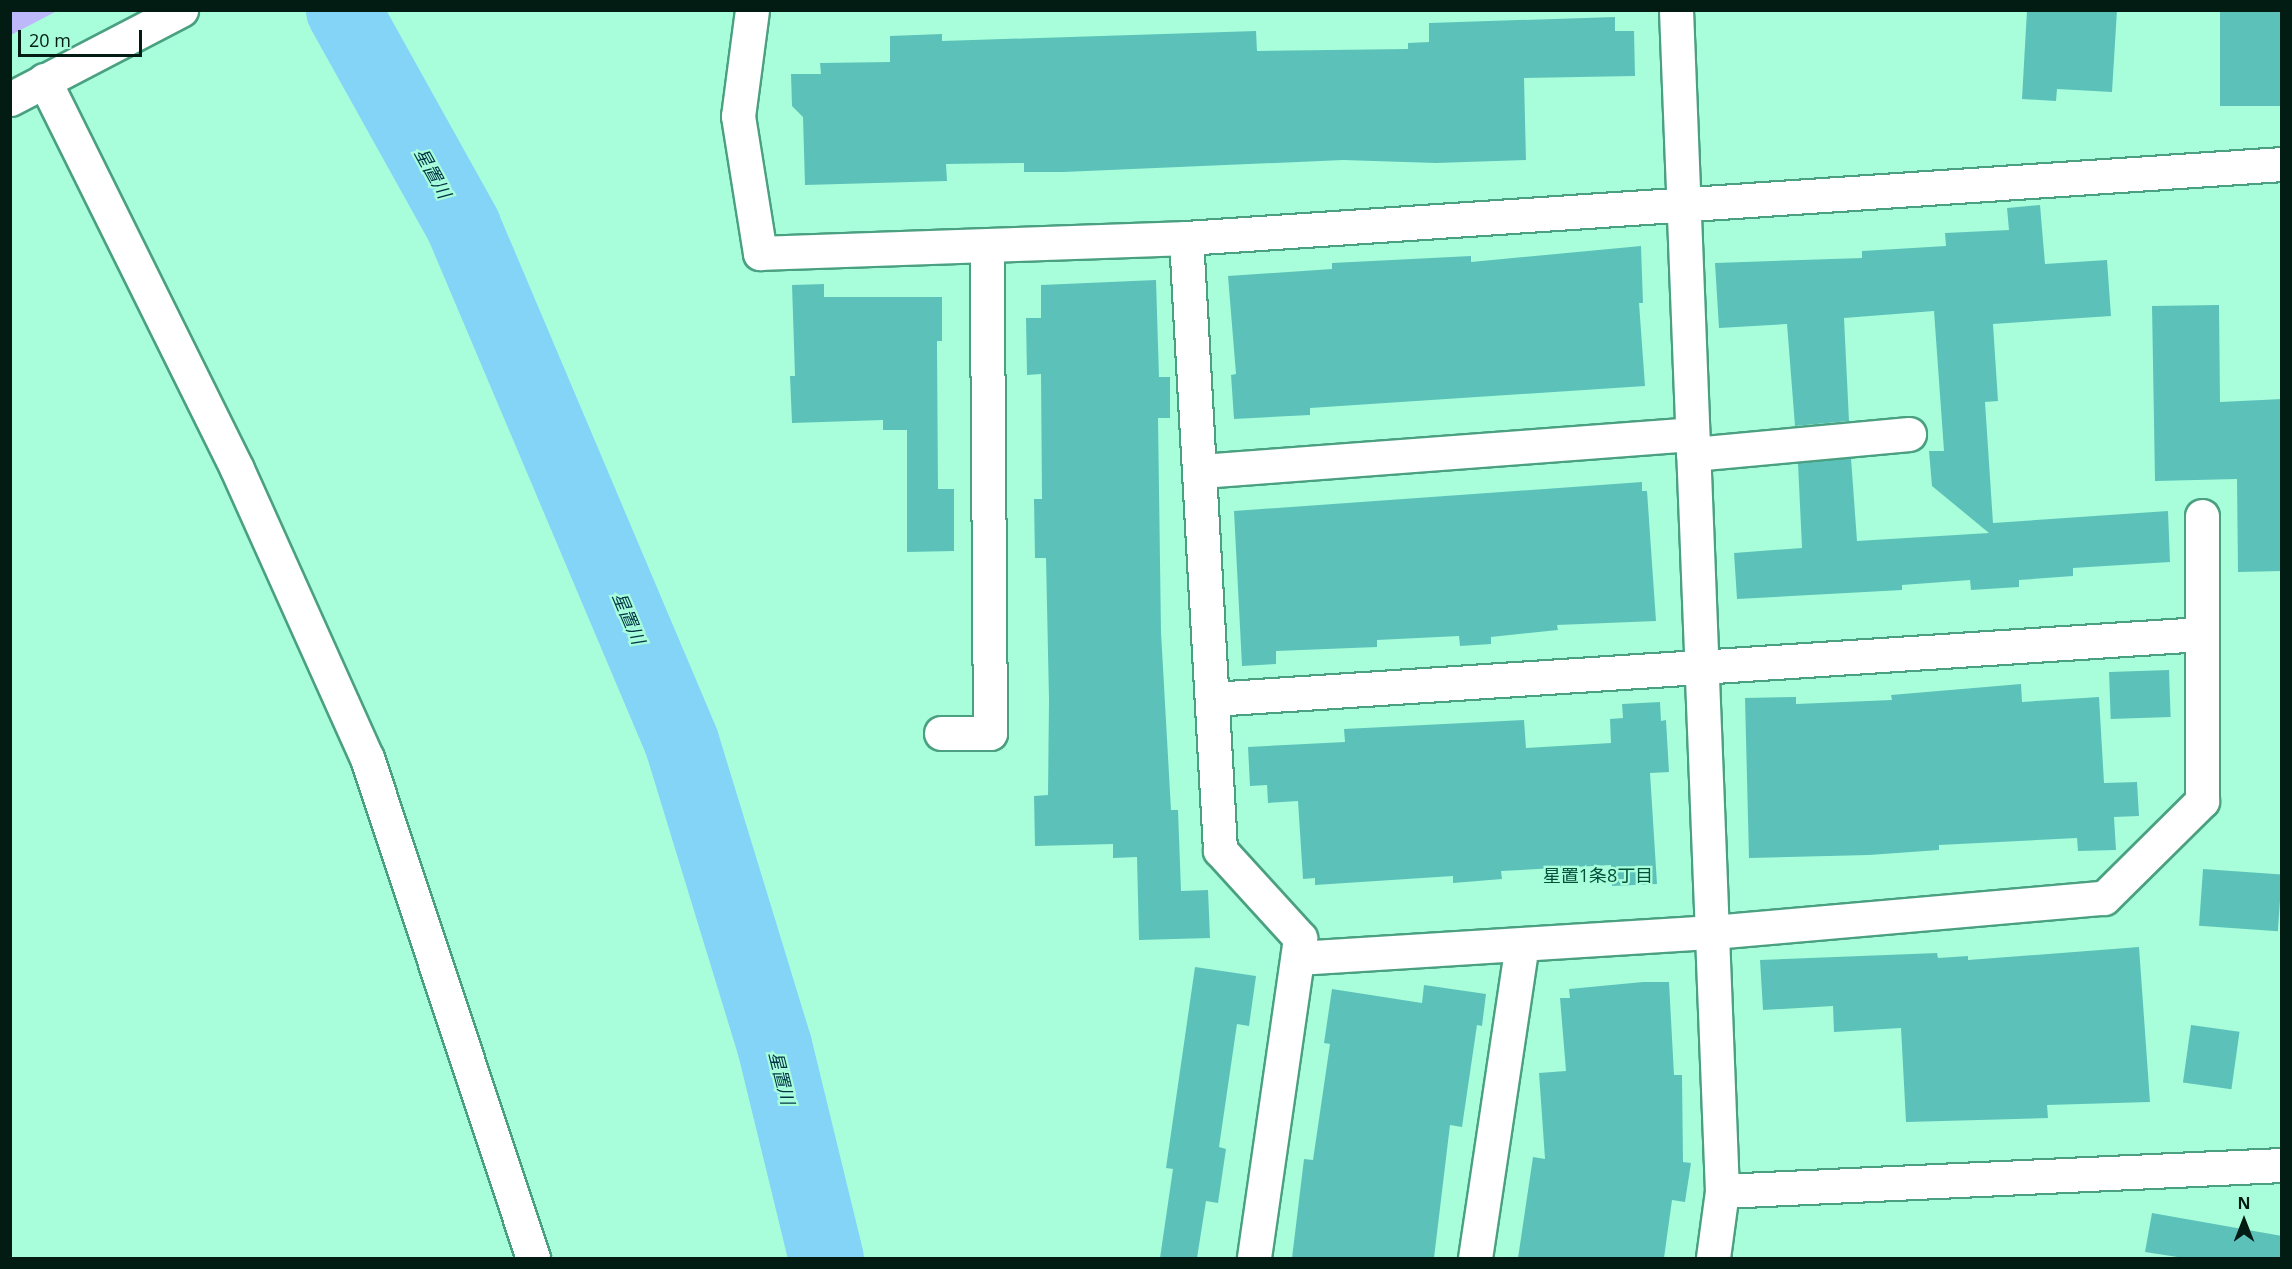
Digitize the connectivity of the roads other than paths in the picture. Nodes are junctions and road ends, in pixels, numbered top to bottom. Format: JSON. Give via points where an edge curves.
{"nodes":[{"id":1,"x":752,"y":10,"type":"edge"},
{"id":2,"x":1676,"y":10,"type":"edge"},
{"id":3,"x":168,"y":17,"type":"edge"},
{"id":4,"x":45,"y":80,"type":"junction"},
{"id":5,"x":10,"y":99,"type":"edge"},
{"id":6,"x":2282,"y":164,"type":"edge"},
{"id":7,"x":1683,"y":202,"type":"junction"},
{"id":8,"x":1186,"y":238,"type":"junction"},
{"id":9,"x":987,"y":247,"type":"junction"},
{"id":10,"x":1909,"y":434,"type":"dead end"},
{"id":11,"x":1693,"y":444,"type":"junction"},
{"id":12,"x":1202,"y":471,"type":"junction"},
{"id":13,"x":2202,"y":516,"type":"dead end"},
{"id":14,"x":2202,"y":634,"type":"junction"},
{"id":15,"x":1701,"y":668,"type":"junction"},
{"id":16,"x":1212,"y":699,"type":"junction"},
{"id":17,"x":941,"y":733,"type":"dead end"},
{"id":18,"x":1712,"y":932,"type":"junction"},
{"id":19,"x":1522,"y":944,"type":"junction"},
{"id":20,"x":1298,"y":958,"type":"junction"},
{"id":21,"x":2282,"y":1165,"type":"edge"},
{"id":22,"x":1722,"y":1191,"type":"junction"},
{"id":23,"x":532,"y":1258,"type":"edge"},
{"id":24,"x":1254,"y":1258,"type":"edge"},
{"id":25,"x":1475,"y":1258,"type":"edge"},
{"id":26,"x":1713,"y":1258,"type":"edge"}],
"edges":[{"from":1,"to":9,"type":"street","via":[[738,116],[760,253]]},
{"from":2,"to":7,"type":"street"},
{"from":3,"to":4,"type":"street"},
{"from":4,"to":5,"type":"street"},
{"from":4,"to":23,"type":"street","via":[[237,469],[367,758]]},
{"from":6,"to":7,"type":"street"},
{"from":7,"to":8,"type":"street"},
{"from":7,"to":11,"type":"street"},
{"from":8,"to":9,"type":"street"},
{"from":8,"to":12,"type":"street"},
{"from":9,"to":17,"type":"street","via":[[990,733]]},
{"from":10,"to":11,"type":"street"},
{"from":11,"to":12,"type":"street"},
{"from":11,"to":15,"type":"street"},
{"from":12,"to":16,"type":"street"},
{"from":13,"to":14,"type":"street"},
{"from":14,"to":15,"type":"street"},
{"from":14,"to":18,"type":"street","via":[[2202,801],[2104,898]]},
{"from":15,"to":16,"type":"street"},
{"from":15,"to":18,"type":"street"},
{"from":16,"to":20,"type":"street","via":[[1220,850],[1300,938]]},
{"from":18,"to":19,"type":"street"},
{"from":18,"to":22,"type":"street"},
{"from":19,"to":20,"type":"street"},
{"from":19,"to":25,"type":"street"},
{"from":20,"to":24,"type":"street"},
{"from":21,"to":22,"type":"street"},
{"from":22,"to":26,"type":"street"}]}
